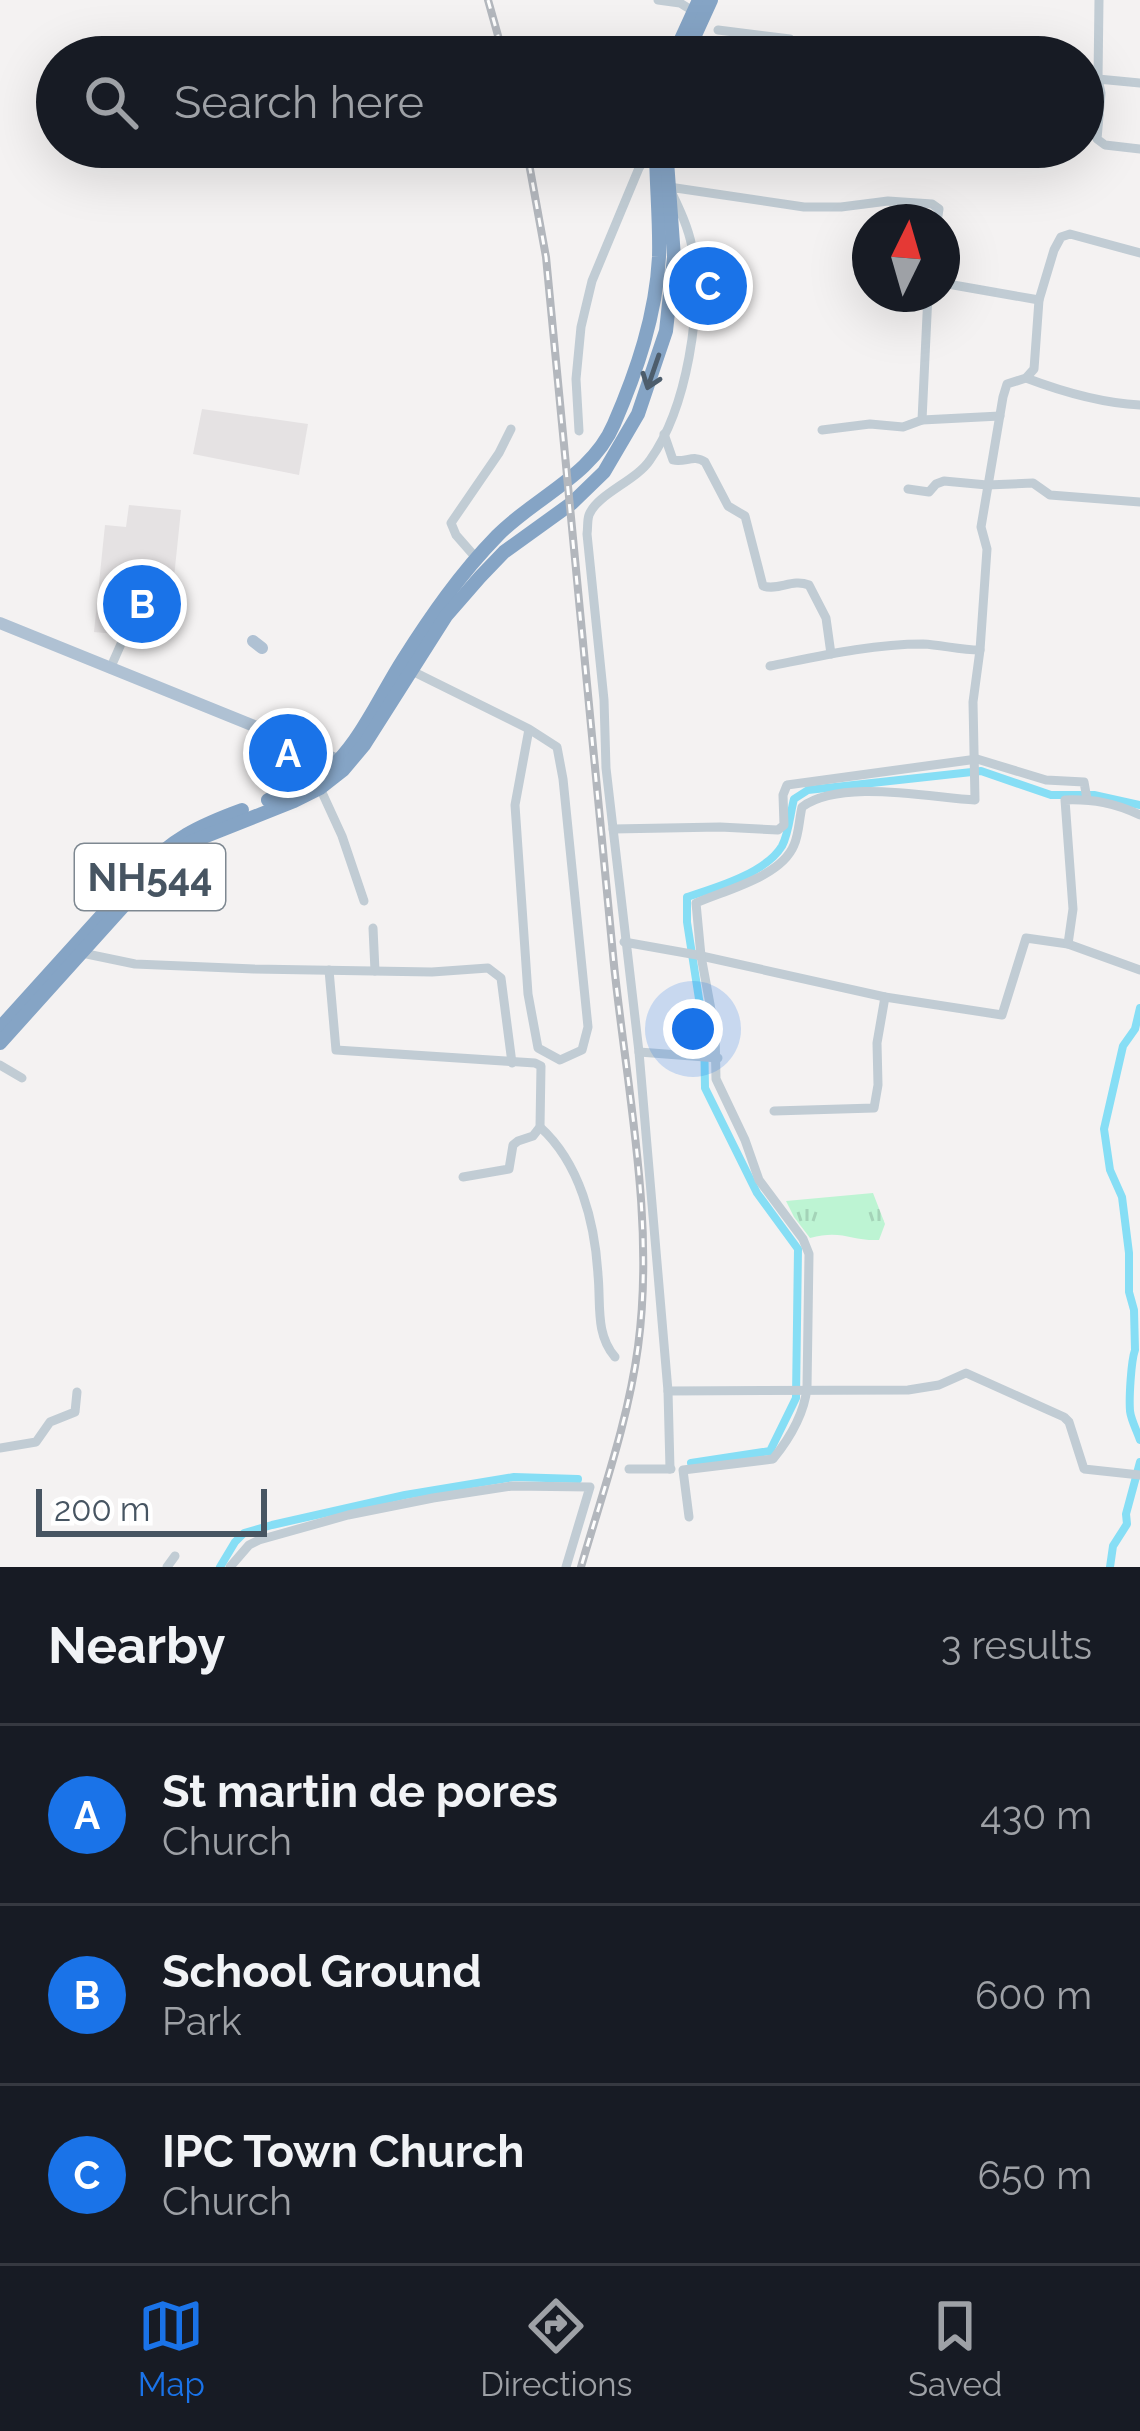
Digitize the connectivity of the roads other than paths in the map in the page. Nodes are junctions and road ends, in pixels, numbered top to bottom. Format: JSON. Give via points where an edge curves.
{"nodes":[{"id":1,"x":658,"y":0,"type":"edge"},
{"id":2,"x":711,"y":0,"type":"edge"},
{"id":3,"x":1099,"y":0,"type":"edge"},
{"id":4,"x":698,"y":9,"type":"edge"},
{"id":5,"x":718,"y":30,"type":"dead end"},
{"id":6,"x":684,"y":36,"type":"edge"},
{"id":7,"x":766,"y":36,"type":"edge"},
{"id":8,"x":1099,"y":36,"type":"edge"},
{"id":9,"x":1104,"y":80,"type":"edge"},
{"id":10,"x":1140,"y":83,"type":"edge"},
{"id":11,"x":1104,"y":144,"type":"edge"},
{"id":12,"x":1140,"y":149,"type":"edge"},
{"id":13,"x":639,"y":168,"type":"edge"},
{"id":14,"x":656,"y":168,"type":"edge"},
{"id":15,"x":668,"y":168,"type":"edge"},
{"id":16,"x":669,"y":187,"type":"junction"},
{"id":17,"x":864,"y":204,"type":"edge"},
{"id":18,"x":932,"y":204,"type":"edge"},
{"id":19,"x":852,"y":206,"type":"edge"},
{"id":20,"x":1140,"y":253,"type":"edge"},
{"id":21,"x":667,"y":258,"type":"junction"},
{"id":22,"x":960,"y":286,"type":"edge"},
{"id":23,"x":1039,"y":300,"type":"junction"},
{"id":24,"x":927,"y":312,"type":"edge"},
{"id":25,"x":1026,"y":378,"type":"junction"},
{"id":26,"x":1140,"y":406,"type":"edge"},
{"id":27,"x":1000,"y":416,"type":"junction"},
{"id":28,"x":922,"y":420,"type":"junction"},
{"id":29,"x":511,"y":429,"type":"dead end"},
{"id":30,"x":822,"y":430,"type":"dead end"},
{"id":31,"x":579,"y":431,"type":"dead end"},
{"id":32,"x":664,"y":434,"type":"junction"},
{"id":33,"x":986,"y":485,"type":"junction"},
{"id":34,"x":908,"y":490,"type":"dead end"},
{"id":35,"x":1140,"y":502,"type":"edge"},
{"id":36,"x":500,"y":545,"type":"junction"},
{"id":37,"x":477,"y":559,"type":"junction"},
{"id":38,"x":0,"y":623,"type":"edge"},
{"id":39,"x":128,"y":628,"type":"dead end"},
{"id":40,"x":980,"y":650,"type":"junction"},
{"id":41,"x":831,"y":654,"type":"junction"},
{"id":42,"x":770,"y":666,"type":"dead end"},
{"id":43,"x":110,"y":669,"type":"junction"},
{"id":44,"x":410,"y":670,"type":"junction"},
{"id":45,"x":529,"y":729,"type":"junction"},
{"id":46,"x":974,"y":759,"type":"junction"},
{"id":47,"x":341,"y":765,"type":"junction"},
{"id":48,"x":320,"y":788,"type":"junction"},
{"id":49,"x":1086,"y":794,"type":"junction"},
{"id":50,"x":1140,"y":815,"type":"edge"},
{"id":51,"x":613,"y":829,"type":"junction"},
{"id":52,"x":364,"y":901,"type":"dead end"},
{"id":53,"x":374,"y":928,"type":"dead end"},
{"id":54,"x":624,"y":942,"type":"junction"},
{"id":55,"x":1068,"y":944,"type":"junction"},
{"id":56,"x":81,"y":952,"type":"junction"},
{"id":57,"x":699,"y":955,"type":"junction"},
{"id":58,"x":329,"y":970,"type":"junction"},
{"id":59,"x":1140,"y":970,"type":"edge"},
{"id":60,"x":375,"y":971,"type":"junction"},
{"id":61,"x":885,"y":997,"type":"junction"},
{"id":62,"x":0,"y":1028,"type":"edge"},
{"id":63,"x":0,"y":1042,"type":"edge"},
{"id":64,"x":639,"y":1052,"type":"junction"},
{"id":65,"x":718,"y":1058,"type":"junction"},
{"id":66,"x":512,"y":1063,"type":"junction"},
{"id":67,"x":0,"y":1065,"type":"edge"},
{"id":68,"x":22,"y":1078,"type":"dead end"},
{"id":69,"x":774,"y":1111,"type":"dead end"},
{"id":70,"x":540,"y":1127,"type":"junction"},
{"id":71,"x":463,"y":1177,"type":"dead end"},
{"id":72,"x":615,"y":1357,"type":"dead end"},
{"id":73,"x":807,"y":1388,"type":"junction"},
{"id":74,"x":668,"y":1391,"type":"junction"},
{"id":75,"x":76,"y":1393,"type":"dead end"},
{"id":76,"x":0,"y":1448,"type":"edge"},
{"id":77,"x":629,"y":1468,"type":"dead end"},
{"id":78,"x":670,"y":1469,"type":"junction"},
{"id":79,"x":683,"y":1470,"type":"junction"},
{"id":80,"x":1136,"y":1474,"type":"edge"},
{"id":81,"x":689,"y":1517,"type":"dead end"},
{"id":82,"x":175,"y":1556,"type":"dead end"},
{"id":83,"x":167,"y":1567,"type":"edge"},
{"id":84,"x":230,"y":1567,"type":"edge"},
{"id":85,"x":566,"y":1567,"type":"edge"}],
"edges":[{"from":1,"to":4,"type":"street"},
{"from":2,"to":4,"type":"highway"},
{"from":3,"to":8,"type":"street"},
{"from":4,"to":6,"type":"highway"},
{"from":5,"to":7,"type":"street"},
{"from":9,"to":10,"type":"street"},
{"from":11,"to":12,"type":"street"},
{"from":13,"to":31,"type":"street","via":[[581,327]]},
{"from":14,"to":21,"type":"highway","number":"NH544"},
{"from":15,"to":16,"type":"highway","number":"NH544"},
{"from":16,"to":19,"type":"street","via":[[804,207]]},
{"from":16,"to":21,"type":"highway","number":"NH544"},
{"from":16,"to":32,"type":"street","via":[[692,245],[695,314]]},
{"from":17,"to":18,"type":"street"},
{"from":20,"to":23,"type":"street","via":[[1061,237]]},
{"from":21,"to":36,"type":"highway","number":"NH544","via":[[613,427],[594,456]]},
{"from":21,"to":36,"type":"highway","number":"NH544","one_way":true,"via":[[666,331],[638,414],[604,472],[572,502]]},
{"from":22,"to":23,"type":"street"},
{"from":23,"to":25,"type":"street","via":[[1034,369]]},
{"from":24,"to":28,"type":"street"},
{"from":25,"to":26,"type":"street"},
{"from":25,"to":27,"type":"street","via":[[1007,384]]},
{"from":27,"to":28,"type":"street"},
{"from":27,"to":33,"type":"street"},
{"from":28,"to":30,"type":"street"},
{"from":29,"to":37,"type":"street","via":[[451,523]]},
{"from":32,"to":41,"type":"street","via":[[673,460],[705,461],[728,506],[745,516],[763,586],[809,585],[826,618]]},
{"from":32,"to":51,"type":"street","via":[[649,463],[589,516]]},
{"from":33,"to":34,"type":"street","via":[[944,481],[929,492]]},
{"from":33,"to":35,"type":"street","via":[[1033,482],[1050,495]]},
{"from":33,"to":40,"type":"street"},
{"from":36,"to":37,"type":"highway","number":"NH544"},
{"from":36,"to":44,"type":"highway","number":"NH544"},
{"from":37,"to":47,"type":"highway","number":"NH544","via":[[427,621]]},
{"from":38,"to":43,"type":"main road"},
{"from":39,"to":43,"type":"street"},
{"from":40,"to":41,"type":"street","via":[[923,644]]},
{"from":40,"to":46,"type":"street"},
{"from":41,"to":42,"type":"street"},
{"from":43,"to":47,"type":"main road"},
{"from":44,"to":45,"type":"street"},
{"from":44,"to":47,"type":"highway","number":"NH544","via":[[364,745]]},
{"from":45,"to":45,"type":"street","via":[[556,747],[563,778],[586,1005],[581,1050],[560,1060],[538,1048],[528,994],[515,805]]},
{"from":46,"to":49,"type":"street","via":[[1084,782]]},
{"from":46,"to":51,"type":"street","via":[[788,785],[778,830]]},
{"from":46,"to":57,"type":"street","via":[[975,800],[857,791],[806,803],[785,860],[696,903]]},
{"from":47,"to":48,"type":"highway","number":"NH544"},
{"from":47,"to":62,"type":"highway","number":"NH544","via":[[164,848]]},
{"from":48,"to":52,"type":"street"},
{"from":48,"to":56,"type":"highway","number":"NH544","via":[[191,842]]},
{"from":49,"to":50,"type":"street"},
{"from":49,"to":55,"type":"street","via":[[1065,800]]},
{"from":51,"to":54,"type":"street"},
{"from":53,"to":60,"type":"street"},
{"from":54,"to":57,"type":"street"},
{"from":54,"to":64,"type":"street"},
{"from":55,"to":59,"type":"street"},
{"from":55,"to":61,"type":"street","via":[[1026,938],[1002,1015]]},
{"from":56,"to":58,"type":"street","via":[[135,964]]},
{"from":56,"to":63,"type":"highway","number":"NH544"},
{"from":57,"to":61,"type":"street"},
{"from":57,"to":65,"type":"street"},
{"from":58,"to":60,"type":"street"},
{"from":58,"to":66,"type":"street","via":[[336,1050]]},
{"from":60,"to":66,"type":"street","via":[[494,971]]},
{"from":61,"to":69,"type":"street","via":[[874,1108]]},
{"from":64,"to":65,"type":"street"},
{"from":64,"to":74,"type":"street"},
{"from":65,"to":73,"type":"street","via":[[716,1079],[753,1167],[808,1249]]},
{"from":66,"to":70,"type":"street","via":[[541,1066]]},
{"from":67,"to":68,"type":"street"},
{"from":70,"to":71,"type":"street","via":[[513,1145],[509,1169]]},
{"from":70,"to":72,"type":"street","via":[[579,1185],[593,1233],[601,1334]]},
{"from":73,"to":74,"type":"street"},
{"from":73,"to":79,"type":"street","via":[[773,1459]]},
{"from":73,"to":80,"type":"street","via":[[908,1390],[974,1375],[1064,1417],[1084,1469]]},
{"from":74,"to":78,"type":"street"},
{"from":75,"to":76,"type":"street","via":[[75,1412],[50,1423],[36,1442]]},
{"from":77,"to":78,"type":"street"},
{"from":78,"to":79,"type":"street"},
{"from":79,"to":81,"type":"street"},
{"from":82,"to":83,"type":"street"},
{"from":84,"to":85,"type":"street","via":[[259,1540],[364,1511],[512,1486],[590,1487]]}]}
